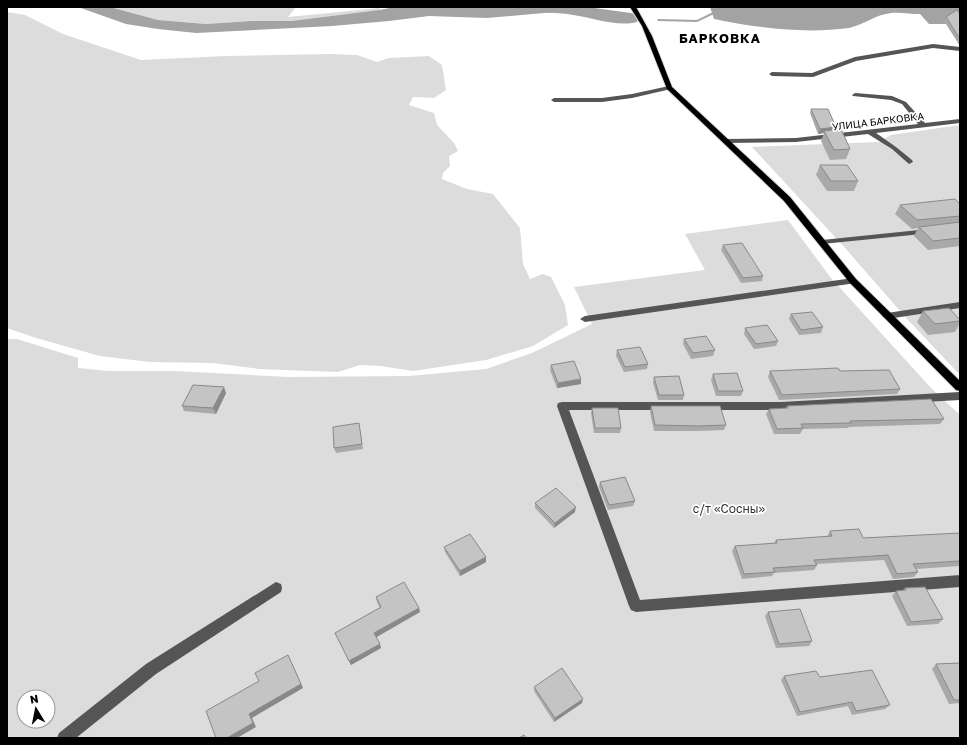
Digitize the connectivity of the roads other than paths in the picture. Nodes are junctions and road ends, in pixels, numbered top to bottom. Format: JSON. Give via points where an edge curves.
{"nodes":[{"id":1,"x":633,"y":7,"type":"edge"},
{"id":2,"x":960,"y":48,"type":"edge"},
{"id":3,"x":772,"y":74,"type":"dead end"},
{"id":4,"x":670,"y":88,"type":"junction"},
{"id":5,"x":855,"y":95,"type":"dead end"},
{"id":6,"x":554,"y":100,"type":"dead end"},
{"id":7,"x":960,"y":121,"type":"edge"},
{"id":8,"x":923,"y":125,"type":"junction"},
{"id":9,"x":870,"y":132,"type":"junction"},
{"id":10,"x":726,"y":141,"type":"junction"},
{"id":11,"x":909,"y":162,"type":"dead end"},
{"id":12,"x":937,"y":230,"type":"edge"},
{"id":13,"x":822,"y":242,"type":"junction"},
{"id":14,"x":853,"y":281,"type":"junction"},
{"id":15,"x":960,"y":305,"type":"edge"},
{"id":16,"x":887,"y":316,"type":"junction"},
{"id":17,"x":585,"y":319,"type":"dead end"},
{"id":18,"x":960,"y":387,"type":"edge"},
{"id":19,"x":960,"y":396,"type":"edge"},
{"id":20,"x":960,"y":581,"type":"edge"},
{"id":21,"x":276,"y":588,"type":"dead end"},
{"id":22,"x":64,"y":738,"type":"edge"}],
"edges":[{"from":1,"to":4,"type":"main road","via":[[647,29],[662,74]]},
{"from":2,"to":3,"type":"street","via":[[933,46],[855,60],[813,76]]},
{"from":4,"to":6,"type":"street","via":[[602,100]]},
{"from":4,"to":10,"type":"main road"},
{"from":5,"to":8,"type":"street","via":[[892,98],[904,103]]},
{"from":7,"to":8,"type":"street","name":"УЛИЦА БАРКОВКА"},
{"from":8,"to":9,"type":"street","name":"УЛИЦА БАРКОВКА"},
{"from":9,"to":10,"type":"street","name":"УЛИЦА БАРКОВКА","via":[[796,140]]},
{"from":9,"to":11,"type":"street"},
{"from":10,"to":13,"type":"main road","via":[[787,199]]},
{"from":12,"to":13,"type":"street"},
{"from":13,"to":14,"type":"main road"},
{"from":14,"to":16,"type":"main road"},
{"from":14,"to":17,"type":"street"},
{"from":15,"to":16,"type":"street"},
{"from":16,"to":18,"type":"main road"},
{"from":19,"to":20,"type":"street","via":[[781,406],[562,406],[636,606]]},
{"from":21,"to":22,"type":"street","via":[[151,668]]}]}
